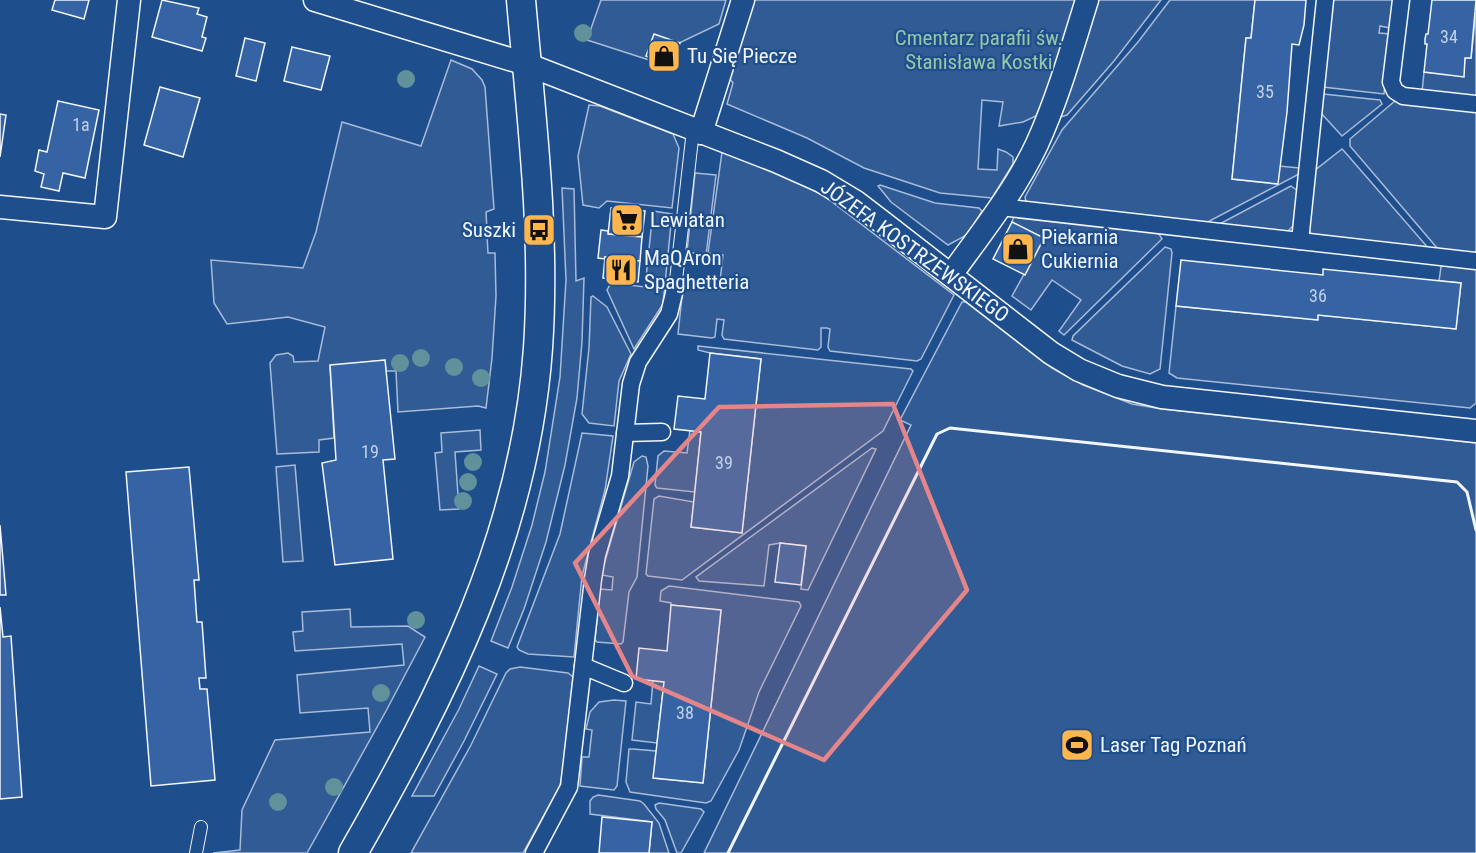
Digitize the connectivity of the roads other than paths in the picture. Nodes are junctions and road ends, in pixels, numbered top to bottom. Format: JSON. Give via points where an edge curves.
{"nodes":[{"id":1,"x":129,"y":0,"type":"edge"},
{"id":2,"x":315,"y":0,"type":"edge"},
{"id":3,"x":521,"y":0,"type":"edge"},
{"id":4,"x":743,"y":0,"type":"edge"},
{"id":5,"x":1087,"y":0,"type":"edge"},
{"id":6,"x":1325,"y":0,"type":"edge"},
{"id":7,"x":1401,"y":0,"type":"edge"},
{"id":8,"x":526,"y":64,"type":"junction"},
{"id":9,"x":1476,"y":104,"type":"edge"},
{"id":10,"x":697,"y":131,"type":"junction"},
{"id":11,"x":0,"y":207,"type":"edge"},
{"id":12,"x":1000,"y":207,"type":"junction"},
{"id":13,"x":1300,"y":241,"type":"junction"},
{"id":14,"x":1476,"y":261,"type":"edge"},
{"id":15,"x":951,"y":275,"type":"junction"},
{"id":16,"x":675,"y":289,"type":"joint"},
{"id":17,"x":1476,"y":431,"type":"edge"},
{"id":18,"x":662,"y":432,"type":"dead end"},
{"id":19,"x":625,"y":433,"type":"junction"},
{"id":20,"x":583,"y":666,"type":"junction"},
{"id":21,"x":624,"y":683,"type":"dead end"},
{"id":22,"x":201,"y":827,"type":"dead end"},
{"id":23,"x":196,"y":853,"type":"edge"},
{"id":24,"x":353,"y":853,"type":"edge"},
{"id":25,"x":534,"y":853,"type":"edge"}],
"edges":[{"from":1,"to":11,"type":"street","via":[[105,217]]},
{"from":2,"to":8,"type":"street","name":"JÓZEFA KOSTRZEWSKIEGO"},
{"from":3,"to":8,"type":"street"},
{"from":4,"to":10,"type":"street"},
{"from":5,"to":12,"type":"street","via":[[1060,88],[1036,145]]},
{"from":6,"to":13,"type":"street"},
{"from":7,"to":9,"type":"street","via":[[1391,82],[1395,91],[1403,96]]},
{"from":8,"to":10,"type":"street","name":"JÓZEFA KOSTRZEWSKIEGO"},
{"from":8,"to":24,"type":"street","via":[[539,230],[540,305],[523,457],[497,552],[457,656]]},
{"from":10,"to":15,"type":"street","name":"JÓZEFA KOSTRZEWSKIEGO","via":[[821,181],[856,202]]},
{"from":10,"to":16,"type":"lane"},
{"from":12,"to":13,"type":"street"},
{"from":12,"to":15,"type":"street"},
{"from":13,"to":14,"type":"street"},
{"from":15,"to":17,"type":"street","name":"JÓZEFA KOSTRZEWSKIEGO","via":[[1051,353],[1118,386],[1162,397]]},
{"from":16,"to":19,"type":"street","via":[[669,314],[638,362]]},
{"from":18,"to":19,"type":"street"},
{"from":19,"to":20,"type":"street","via":[[620,476],[597,555]]},
{"from":20,"to":21,"type":"street"},
{"from":20,"to":25,"type":"street","via":[[569,787]]},
{"from":22,"to":23,"type":"lane"}]}
